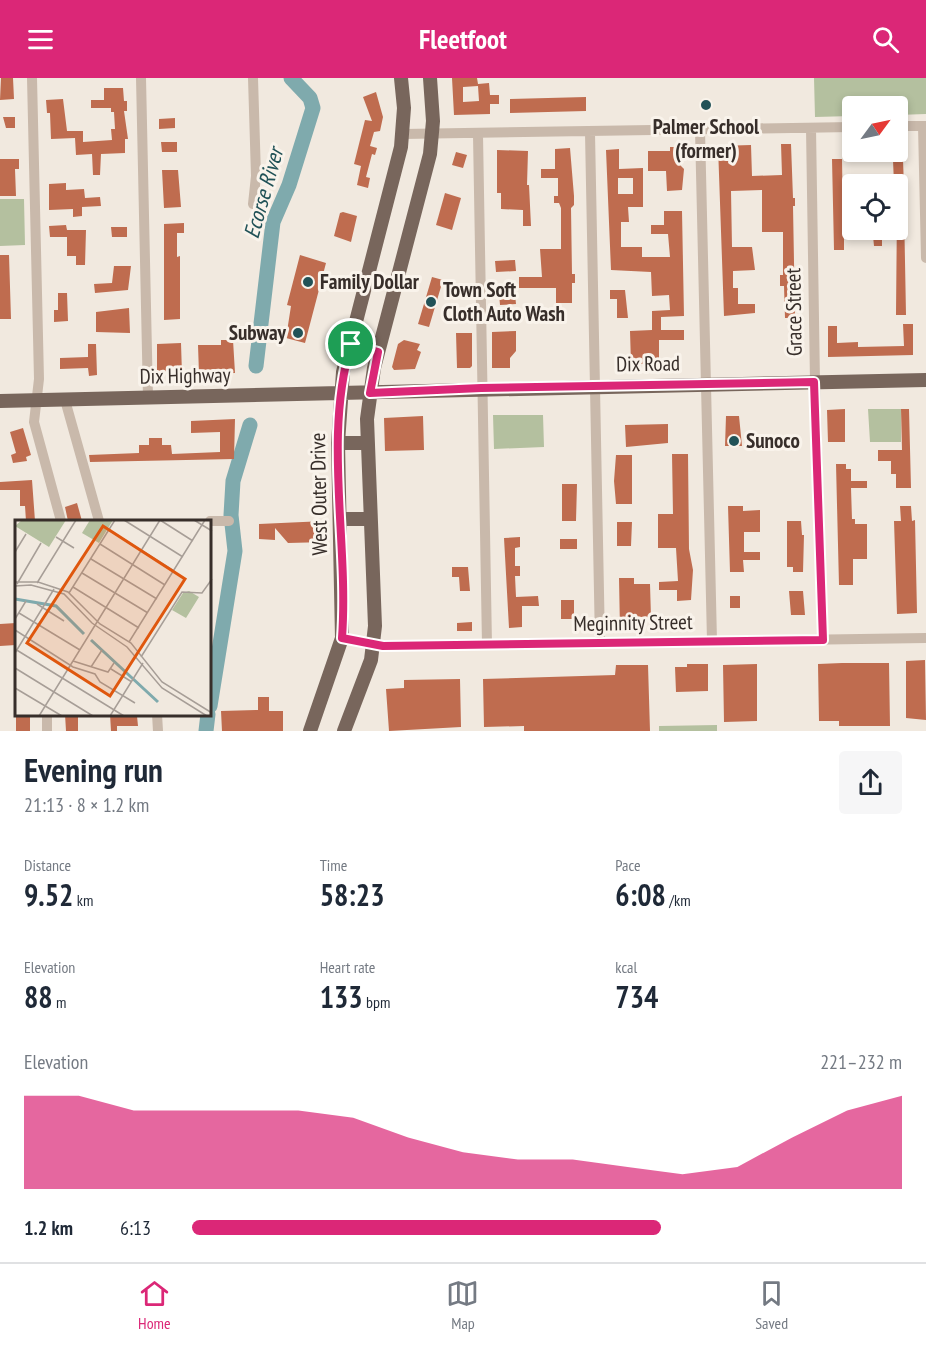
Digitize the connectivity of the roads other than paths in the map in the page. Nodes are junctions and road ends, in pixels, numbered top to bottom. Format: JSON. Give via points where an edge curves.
{"nodes":[{"id":1,"x":32,"y":78,"type":"edge"},
{"id":2,"x":141,"y":78,"type":"edge"},
{"id":3,"x":253,"y":78,"type":"edge"},
{"id":4,"x":400,"y":78,"type":"edge"},
{"id":5,"x":430,"y":78,"type":"edge"},
{"id":6,"x":908,"y":126,"type":"edge"},
{"id":7,"x":924,"y":126,"type":"edge"},
{"id":8,"x":842,"y":127,"type":"edge"},
{"id":9,"x":811,"y":128,"type":"junction"},
{"id":10,"x":700,"y":130,"type":"junction"},
{"id":11,"x":590,"y":133,"type":"junction"},
{"id":12,"x":403,"y":134,"type":"junction"},
{"id":13,"x":432,"y":135,"type":"junction"},
{"id":14,"x":478,"y":135,"type":"junction"},
{"id":15,"x":253,"y":204,"type":"dead end"},
{"id":16,"x":926,"y":258,"type":"edge"},
{"id":17,"x":351,"y":344,"type":"junction"},
{"id":18,"x":378,"y":352,"type":"junction"},
{"id":19,"x":926,"y":380,"type":"edge"},
{"id":20,"x":814,"y":382,"type":"junction"},
{"id":21,"x":705,"y":384,"type":"junction"},
{"id":22,"x":595,"y":386,"type":"junction"},
{"id":23,"x":481,"y":388,"type":"junction"},
{"id":24,"x":370,"y":393,"type":"junction"},
{"id":25,"x":340,"y":394,"type":"junction"},
{"id":26,"x":148,"y":398,"type":"junction"},
{"id":27,"x":37,"y":400,"type":"junction"},
{"id":28,"x":65,"y":400,"type":"junction"},
{"id":29,"x":0,"y":401,"type":"edge"},
{"id":30,"x":338,"y":443,"type":"junction"},
{"id":31,"x":368,"y":443,"type":"junction"},
{"id":32,"x":340,"y":519,"type":"junction"},
{"id":33,"x":369,"y":519,"type":"junction"},
{"id":34,"x":61,"y":520,"type":"edge"},
{"id":35,"x":99,"y":520,"type":"edge"},
{"id":36,"x":212,"y":521,"type":"edge"},
{"id":37,"x":229,"y":521,"type":"dead end"},
{"id":38,"x":342,"y":638,"type":"junction"},
{"id":39,"x":926,"y":638,"type":"edge"},
{"id":40,"x":823,"y":640,"type":"junction"},
{"id":41,"x":712,"y":641,"type":"junction"},
{"id":42,"x":600,"y":643,"type":"junction"},
{"id":43,"x":373,"y":645,"type":"junction"},
{"id":44,"x":487,"y":645,"type":"junction"},
{"id":45,"x":157,"y":716,"type":"edge"},
{"id":46,"x":158,"y":731,"type":"edge"},
{"id":47,"x":310,"y":731,"type":"edge"},
{"id":48,"x":344,"y":731,"type":"edge"}],
"edges":[{"from":1,"to":27,"type":"street"},
{"from":2,"to":26,"type":"street"},
{"from":3,"to":15,"type":"street"},
{"from":4,"to":12,"type":"main road","name":"West Outer Drive"},
{"from":5,"to":13,"type":"main road"},
{"from":6,"to":7,"type":"street"},
{"from":7,"to":16,"type":"street"},
{"from":8,"to":9,"type":"street"},
{"from":9,"to":10,"type":"street"},
{"from":9,"to":20,"type":"street","name":"Grace Street"},
{"from":10,"to":11,"type":"street"},
{"from":10,"to":21,"type":"street"},
{"from":11,"to":14,"type":"street"},
{"from":11,"to":22,"type":"street"},
{"from":12,"to":13,"type":"street"},
{"from":12,"to":17,"type":"main road","name":"West Outer Drive"},
{"from":13,"to":14,"type":"street"},
{"from":13,"to":18,"type":"main road","via":[[421,194]]},
{"from":14,"to":23,"type":"street"},
{"from":17,"to":18,"type":"main road"},
{"from":17,"to":25,"type":"main road","name":"West Outer Drive"},
{"from":18,"to":24,"type":"main road"},
{"from":19,"to":20,"type":"main road","name":"Dix Road"},
{"from":20,"to":21,"type":"main road","name":"Dix Road"},
{"from":20,"to":40,"type":"street","name":"Grace Street"},
{"from":21,"to":22,"type":"main road","name":"Dix Road"},
{"from":21,"to":41,"type":"street"},
{"from":22,"to":23,"type":"main road","name":"Dix Road"},
{"from":22,"to":42,"type":"street"},
{"from":23,"to":24,"type":"main road","name":"Dix Road"},
{"from":23,"to":44,"type":"street"},
{"from":24,"to":25,"type":"main road","name":"Dix Highway"},
{"from":24,"to":31,"type":"main road"},
{"from":25,"to":26,"type":"main road","name":"Dix Highway"},
{"from":25,"to":30,"type":"main road","name":"West Outer Drive"},
{"from":26,"to":28,"type":"main road","name":"Dix Highway"},
{"from":27,"to":28,"type":"main road","name":"Dix Highway"},
{"from":27,"to":29,"type":"main road","name":"Dix Highway"},
{"from":27,"to":34,"type":"street","via":[[34,422]]},
{"from":28,"to":35,"type":"street"},
{"from":30,"to":31,"type":"main road"},
{"from":30,"to":32,"type":"main road","name":"West Outer Drive"},
{"from":31,"to":33,"type":"main road"},
{"from":32,"to":33,"type":"main road"},
{"from":32,"to":38,"type":"main road","name":"West Outer Drive"},
{"from":33,"to":43,"type":"main road"},
{"from":36,"to":37,"type":"street"},
{"from":38,"to":43,"type":"street","name":"Meginnity Street"},
{"from":38,"to":47,"type":"main road","name":"West Outer Drive"},
{"from":39,"to":40,"type":"street","name":"Meginnity Street"},
{"from":40,"to":41,"type":"street","name":"Meginnity Street"},
{"from":41,"to":42,"type":"street","name":"Meginnity Street"},
{"from":42,"to":44,"type":"street","name":"Meginnity Street"},
{"from":43,"to":44,"type":"street","name":"Meginnity Street"},
{"from":43,"to":48,"type":"main road"},
{"from":45,"to":46,"type":"street"}]}
